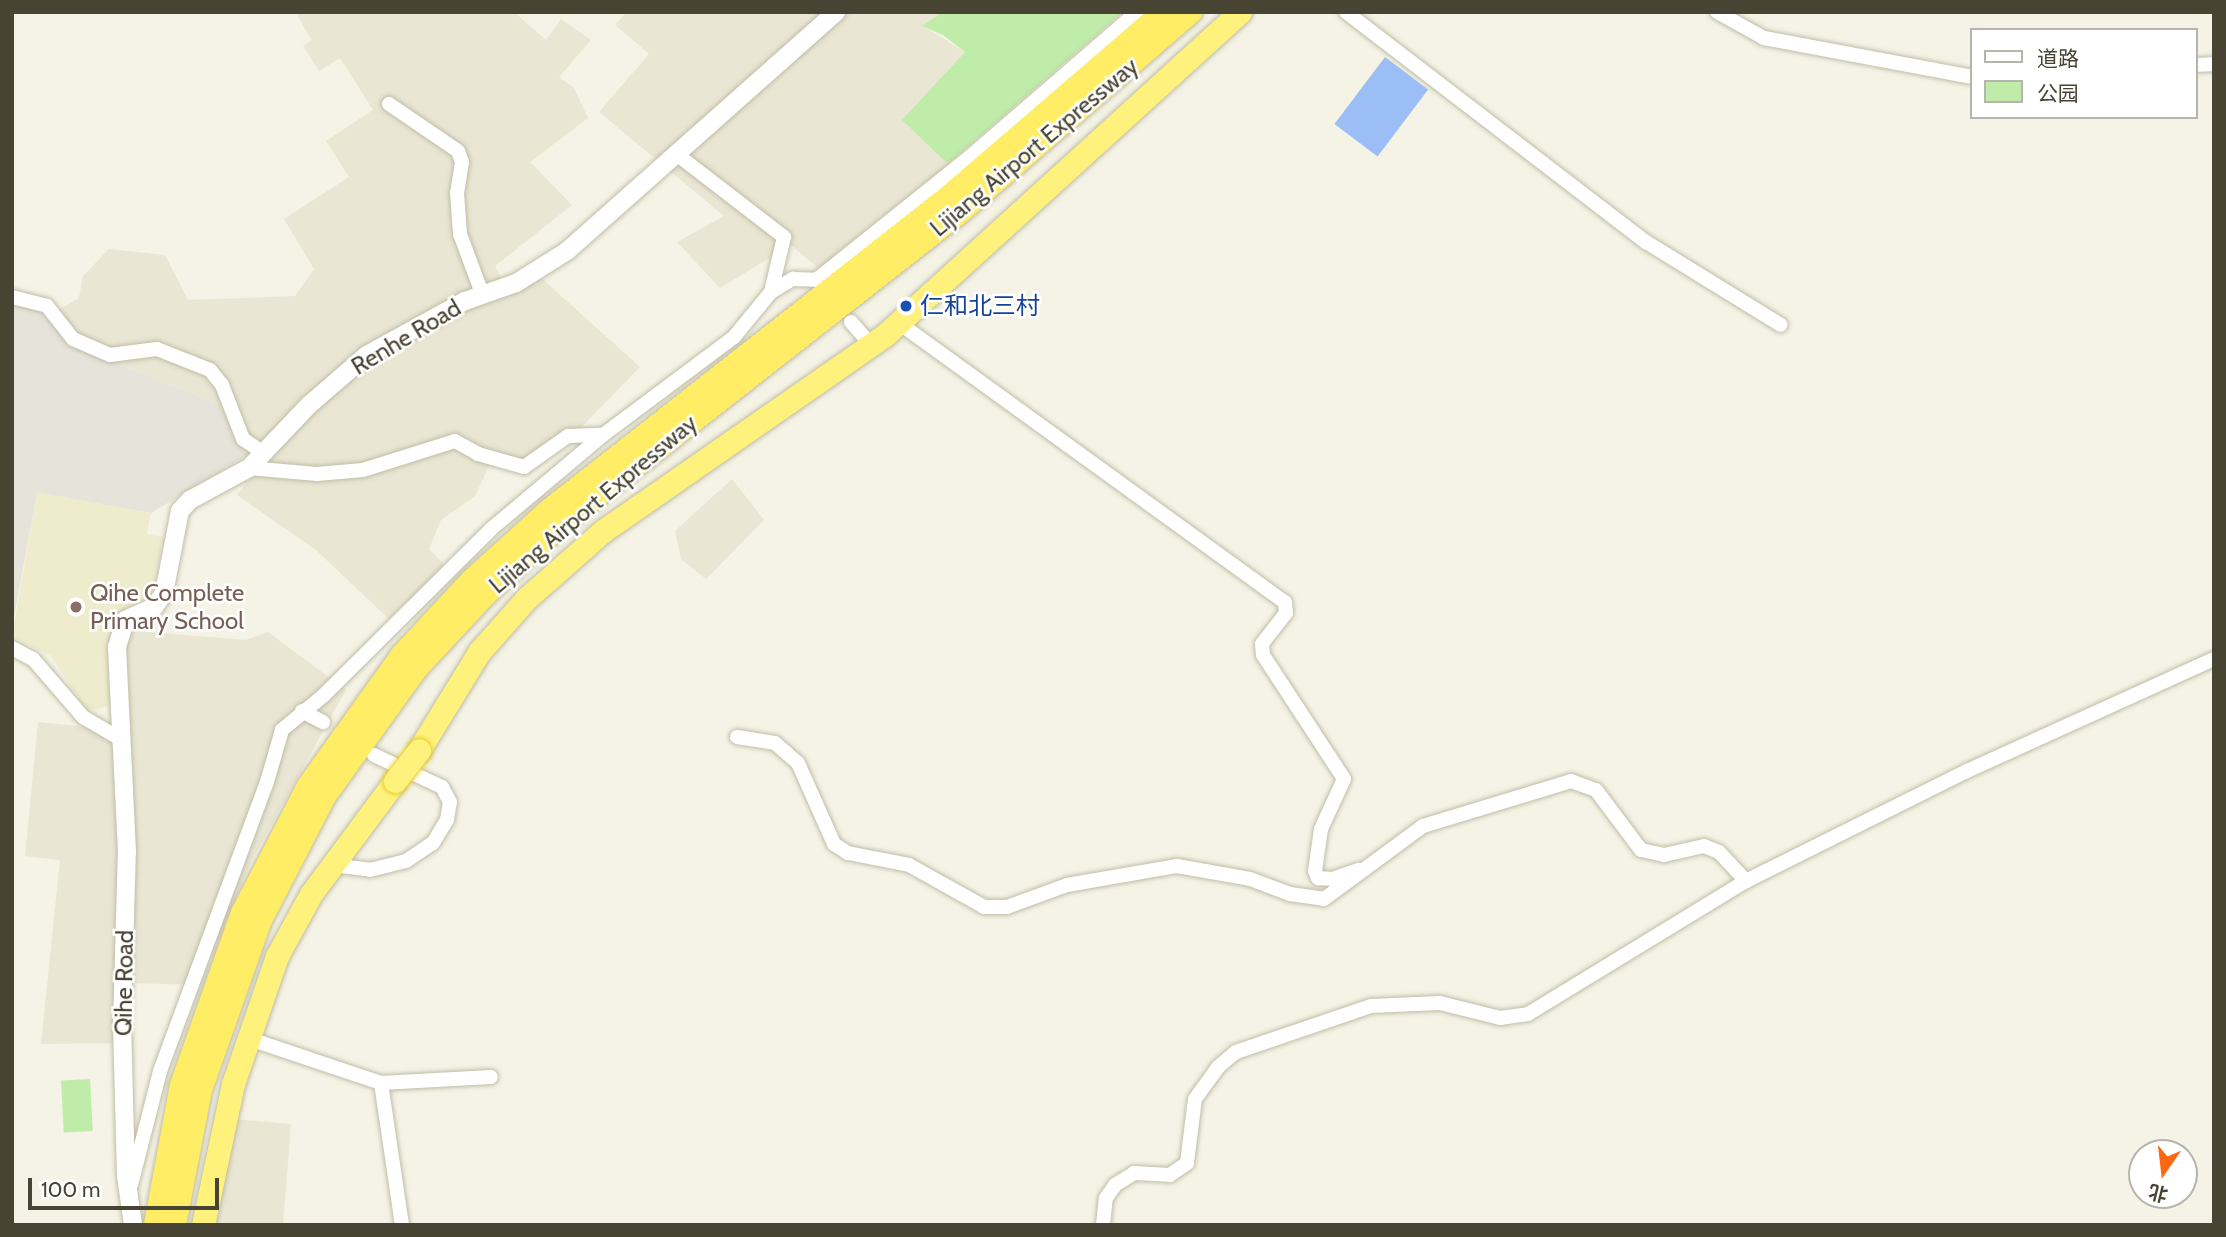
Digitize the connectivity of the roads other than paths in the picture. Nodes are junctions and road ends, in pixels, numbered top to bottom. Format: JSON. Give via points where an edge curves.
{"nodes":[{"id":1,"x":836,"y":12,"type":"edge"},
{"id":2,"x":1137,"y":12,"type":"edge"},
{"id":3,"x":1164,"y":12,"type":"edge"},
{"id":4,"x":1190,"y":12,"type":"edge"},
{"id":5,"x":1240,"y":12,"type":"edge"},
{"id":6,"x":1346,"y":12,"type":"edge"},
{"id":7,"x":1717,"y":12,"type":"edge"},
{"id":8,"x":1970,"y":78,"type":"edge"},
{"id":9,"x":389,"y":104,"type":"dead end"},
{"id":10,"x":675,"y":153,"type":"junction"},
{"id":11,"x":771,"y":292,"type":"junction"},
{"id":12,"x":483,"y":296,"type":"junction"},
{"id":13,"x":12,"y":297,"type":"edge"},
{"id":14,"x":850,"y":322,"type":"dead end"},
{"id":15,"x":899,"y":323,"type":"junction"},
{"id":16,"x":1781,"y":325,"type":"dead end"},
{"id":17,"x":872,"y":346,"type":"junction"},
{"id":18,"x":603,"y":435,"type":"junction"},
{"id":19,"x":264,"y":453,"type":"junction"},
{"id":20,"x":249,"y":468,"type":"junction"},
{"id":21,"x":12,"y":648,"type":"edge"},
{"id":22,"x":2214,"y":659,"type":"edge"},
{"id":23,"x":302,"y":711,"type":"junction"},
{"id":24,"x":323,"y":722,"type":"dead end"},
{"id":25,"x":737,"y":737,"type":"dead end"},
{"id":26,"x":122,"y":740,"type":"junction"},
{"id":27,"x":374,"y":755,"type":"dead end"},
{"id":28,"x":332,"y":865,"type":"junction"},
{"id":29,"x":1370,"y":866,"type":"junction"},
{"id":30,"x":1746,"y":881,"type":"junction"},
{"id":31,"x":247,"y":1038,"type":"junction"},
{"id":32,"x":491,"y":1077,"type":"dead end"},
{"id":33,"x":381,"y":1083,"type":"junction"},
{"id":34,"x":130,"y":1189,"type":"junction"},
{"id":35,"x":133,"y":1225,"type":"edge"},
{"id":36,"x":156,"y":1225,"type":"edge"},
{"id":37,"x":174,"y":1225,"type":"edge"},
{"id":38,"x":204,"y":1225,"type":"edge"},
{"id":39,"x":402,"y":1225,"type":"edge"},
{"id":40,"x":1103,"y":1225,"type":"edge"}],
"edges":[{"from":1,"to":10,"type":"street","name":"Renhe Road"},
{"from":2,"to":11,"type":"street","via":[[973,154],[816,279],[793,279]]},
{"from":3,"to":36,"type":"highway","name":"Lijiang Airport Expressway","via":[[958,190],[548,512],[472,581],[402,656],[309,786],[243,913],[182,1085]]},
{"from":4,"to":37,"type":"highway","name":"Lijiang Airport Expressway","via":[[1010,171],[559,525],[461,618],[416,668],[324,796],[260,920],[203,1077]]},
{"from":5,"to":15,"type":"highway"},
{"from":6,"to":16,"type":"street","via":[[1646,242]]},
{"from":7,"to":8,"type":"street","via":[[1764,38]]},
{"from":9,"to":12,"type":"street","via":[[458,151],[462,162],[458,221]]},
{"from":10,"to":11,"type":"street","via":[[784,237]]},
{"from":10,"to":12,"type":"street","name":"Renhe Road","via":[[567,251],[531,275]]},
{"from":11,"to":18,"type":"street","via":[[734,337]]},
{"from":12,"to":19,"type":"street","name":"Renhe Road","via":[[465,301],[367,355],[319,395]]},
{"from":13,"to":19,"type":"street","via":[[47,306],[73,339],[110,355],[157,349],[210,370],[222,384],[243,439]]},
{"from":14,"to":17,"type":"street"},
{"from":15,"to":17,"type":"highway"},
{"from":15,"to":29,"type":"street","via":[[1284,602],[1286,613],[1262,644],[1263,655],[1344,779],[1321,829],[1317,876],[1332,879]]},
{"from":17,"to":28,"type":"highway","bridge":true,"via":[[603,531],[546,581],[479,652],[419,750]]},
{"from":18,"to":20,"type":"street","via":[[568,436],[524,467],[478,454],[455,441],[359,471],[317,474]]},
{"from":18,"to":23,"type":"street","via":[[491,528],[323,696]]},
{"from":19,"to":20,"type":"street","name":"Renhe Road"},
{"from":20,"to":26,"type":"street","name":"Renhe Road","via":[[190,500],[180,511],[161,598],[121,626],[117,647]]},
{"from":21,"to":26,"type":"street","via":[[33,659],[83,717]]},
{"from":22,"to":30,"type":"street","via":[[1967,771]]},
{"from":23,"to":24,"type":"street"},
{"from":23,"to":34,"type":"street","via":[[278,736],[268,782],[160,1071]]},
{"from":25,"to":29,"type":"street","via":[[775,743],[798,763],[834,844],[848,853],[909,866],[984,907],[1007,907],[1067,884],[1177,866],[1250,878],[1290,894],[1320,899]]},
{"from":26,"to":34,"type":"street","name":"Qihe Road","via":[[127,852],[122,1026]]},
{"from":27,"to":28,"type":"street","via":[[442,787],[450,802],[447,820],[433,843],[406,862],[370,870]]},
{"from":28,"to":31,"type":"highway","via":[[288,934]]},
{"from":29,"to":30,"type":"street","via":[[1423,826],[1571,781],[1596,790],[1645,852],[1664,855],[1704,846],[1719,852]]},
{"from":30,"to":40,"type":"street","via":[[1528,1014],[1500,1018],[1440,1003],[1371,1006],[1236,1052],[1195,1100],[1187,1163],[1170,1175],[1134,1173],[1115,1185],[1106,1198]]},
{"from":31,"to":33,"type":"street"},
{"from":31,"to":38,"type":"highway","via":[[223,1122]]},
{"from":32,"to":33,"type":"street"},
{"from":33,"to":39,"type":"street"},
{"from":34,"to":35,"type":"street","name":"Qihe Road"}]}
